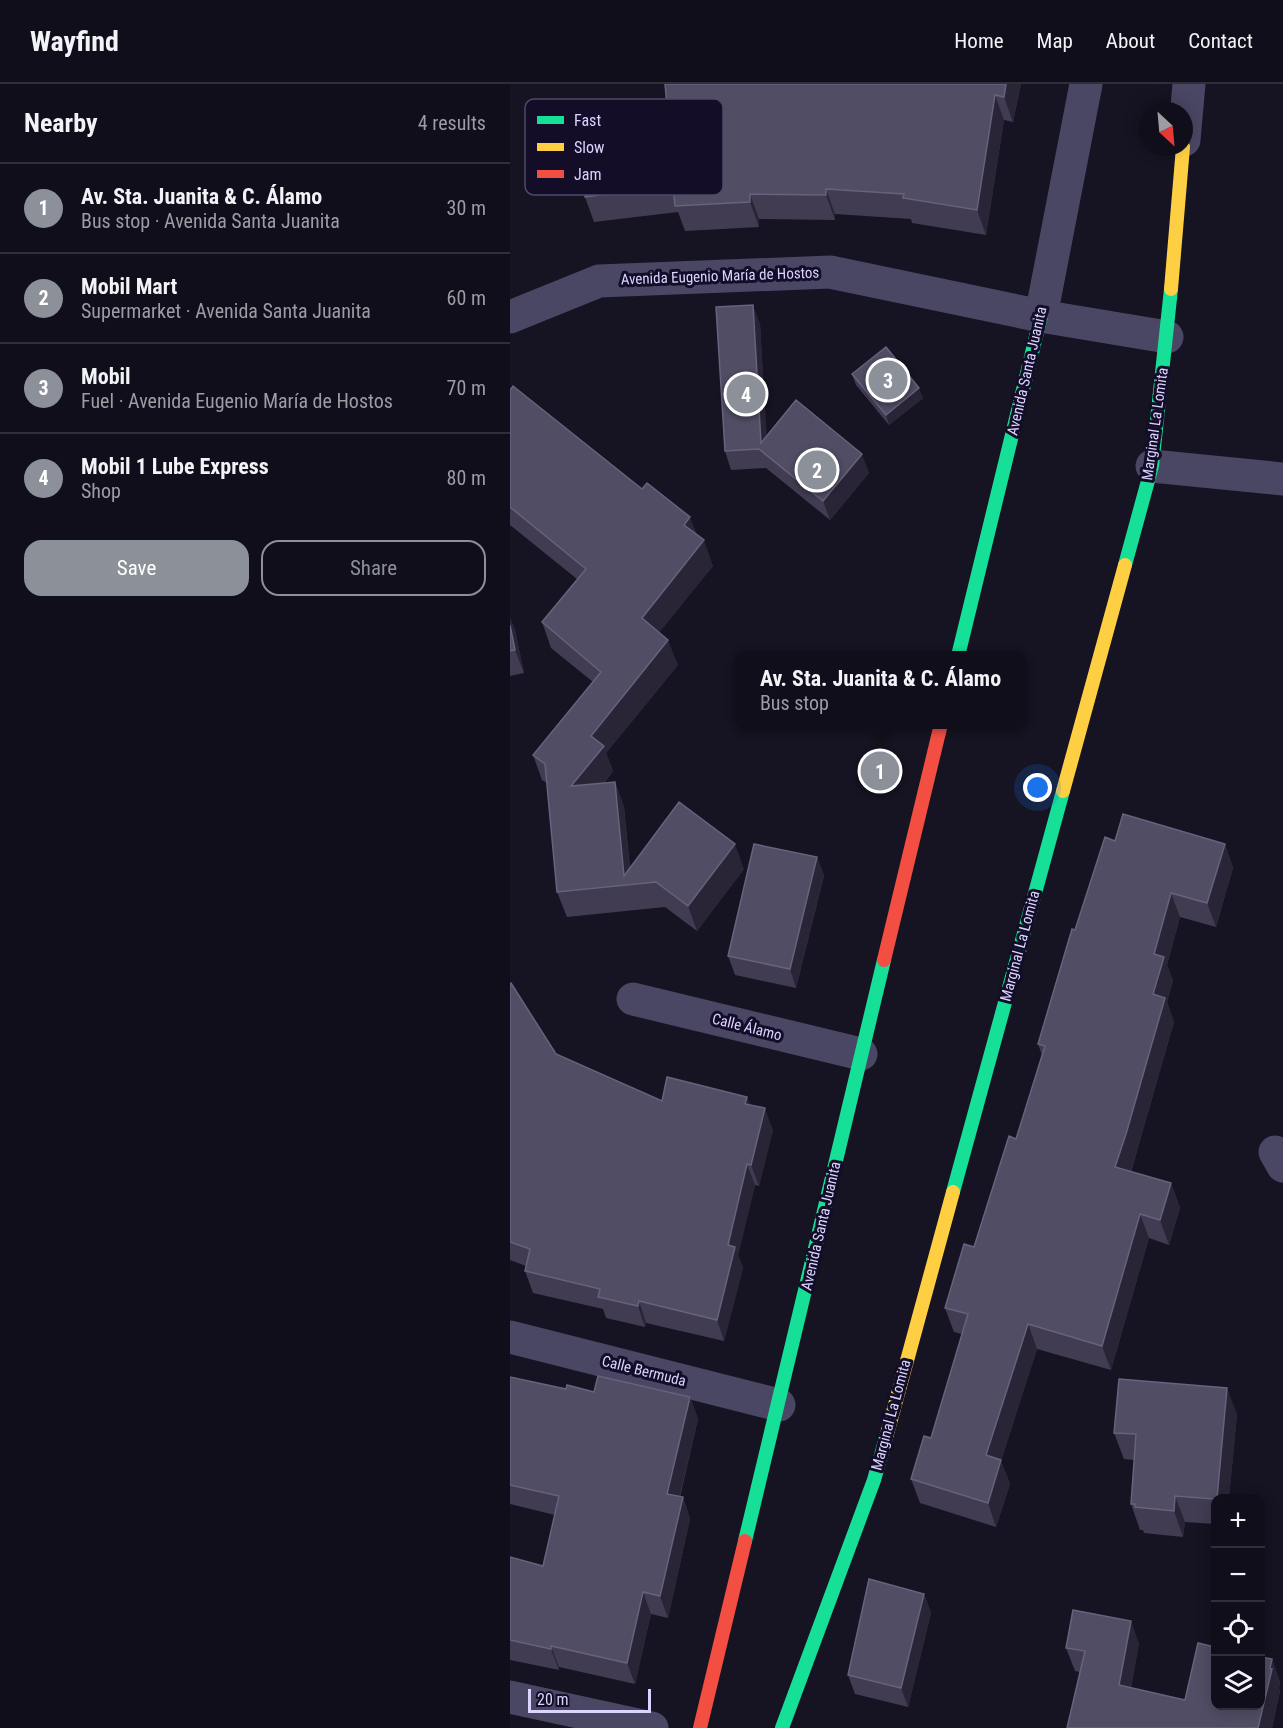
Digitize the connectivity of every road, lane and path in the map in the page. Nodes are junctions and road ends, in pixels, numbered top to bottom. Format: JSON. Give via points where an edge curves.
{"nodes":[{"id":1,"x":1086,"y":84,"type":"edge"},
{"id":2,"x":1189,"y":84,"type":"edge"},
{"id":3,"x":1187,"y":102,"type":"edge"},
{"id":4,"x":1182,"y":156,"type":"edge"},
{"id":5,"x":1041,"y":316,"type":"junction"},
{"id":6,"x":510,"y":317,"type":"edge"},
{"id":7,"x":1167,"y":337,"type":"junction"},
{"id":8,"x":1152,"y":466,"type":"junction"},
{"id":9,"x":1283,"y":479,"type":"edge"},
{"id":10,"x":959,"y":651,"type":"edge"},
{"id":11,"x":940,"y":729,"type":"edge"},
{"id":12,"x":633,"y":999,"type":"dead end"},
{"id":13,"x":861,"y":1054,"type":"junction"},
{"id":14,"x":510,"y":1337,"type":"edge"},
{"id":15,"x":779,"y":1405,"type":"junction"},
{"id":16,"x":510,"y":1697,"type":"edge"},
{"id":17,"x":652,"y":1728,"type":"edge"},
{"id":18,"x":700,"y":1728,"type":"edge"},
{"id":19,"x":782,"y":1728,"type":"edge"}],
"edges":[{"from":1,"to":5,"type":"street","name":"Avenida Santa Juanita"},
{"from":2,"to":3,"type":"street"},
{"from":4,"to":7,"type":"street","name":"Marginal La Lomita"},
{"from":5,"to":6,"type":"street","name":"Avenida Eugenio María de Hostos","via":[[830,272],[599,281]]},
{"from":5,"to":7,"type":"street","name":"Avenida Eugenio María de Hostos"},
{"from":5,"to":10,"type":"street","name":"Avenida Santa Juanita"},
{"from":7,"to":8,"type":"street","name":"Marginal La Lomita"},
{"from":8,"to":9,"type":"street"},
{"from":8,"to":19,"type":"street","name":"Marginal La Lomita","via":[[874,1480]]},
{"from":11,"to":13,"type":"street","name":"Avenida Santa Juanita"},
{"from":12,"to":13,"type":"street","name":"Calle Álamo"},
{"from":13,"to":15,"type":"street","name":"Avenida Santa Juanita"},
{"from":14,"to":15,"type":"street","name":"Calle Bermuda"},
{"from":15,"to":18,"type":"street","name":"Avenida Santa Juanita"},
{"from":16,"to":17,"type":"street"}]}
